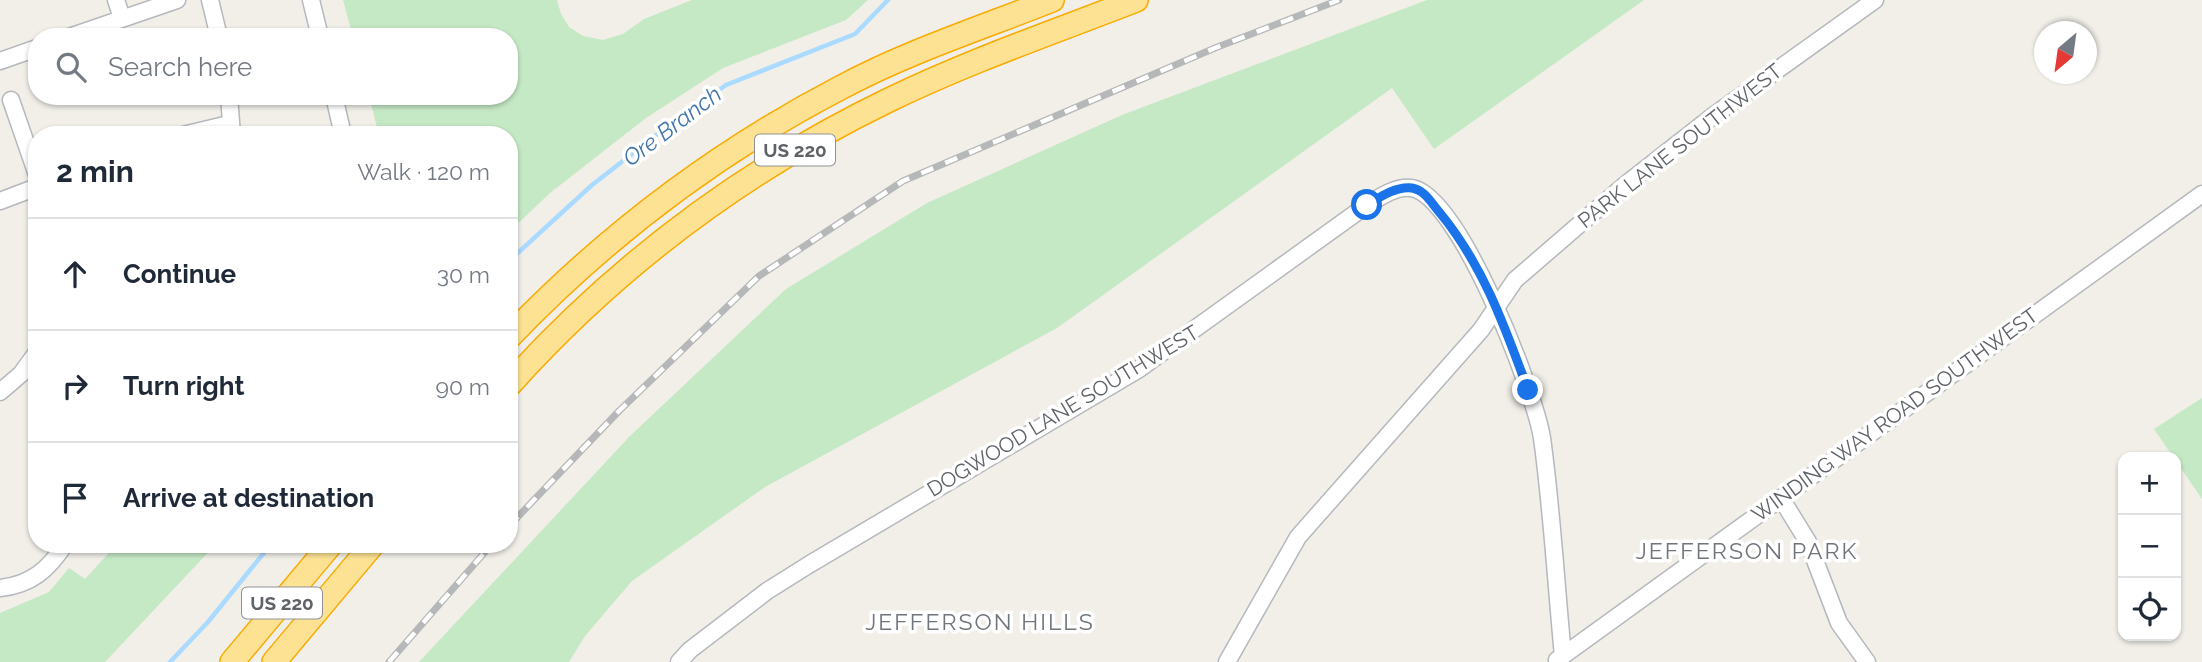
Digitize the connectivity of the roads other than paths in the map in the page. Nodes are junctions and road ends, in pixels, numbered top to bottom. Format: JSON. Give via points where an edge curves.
{"nodes":[{"id":1,"x":116,"y":0,"type":"edge"},
{"id":2,"x":177,"y":0,"type":"edge"},
{"id":3,"x":211,"y":0,"type":"edge"},
{"id":4,"x":311,"y":0,"type":"edge"},
{"id":5,"x":1052,"y":0,"type":"edge"},
{"id":6,"x":1136,"y":0,"type":"edge"},
{"id":7,"x":1875,"y":0,"type":"edge"},
{"id":8,"x":121,"y":18,"type":"junction"},
{"id":9,"x":94,"y":28,"type":"edge"},
{"id":10,"x":217,"y":28,"type":"edge"},
{"id":11,"x":318,"y":28,"type":"edge"},
{"id":12,"x":28,"y":51,"type":"edge"},
{"id":13,"x":0,"y":61,"type":"edge"},
{"id":14,"x":11,"y":100,"type":"dead end"},
{"id":15,"x":230,"y":105,"type":"edge"},
{"id":16,"x":336,"y":105,"type":"edge"},
{"id":17,"x":231,"y":126,"type":"edge"},
{"id":18,"x":341,"y":126,"type":"edge"},
{"id":19,"x":28,"y":149,"type":"edge"},
{"id":20,"x":28,"y":190,"type":"edge"},
{"id":21,"x":2202,"y":194,"type":"edge"},
{"id":22,"x":0,"y":201,"type":"edge"},
{"id":23,"x":1496,"y":305,"type":"junction"},
{"id":24,"x":518,"y":328,"type":"edge"},
{"id":25,"x":28,"y":364,"type":"edge"},
{"id":26,"x":518,"y":376,"type":"edge"},
{"id":27,"x":0,"y":392,"type":"edge"},
{"id":28,"x":1782,"y":498,"type":"junction"},
{"id":29,"x":58,"y":553,"type":"edge"},
{"id":30,"x":323,"y":553,"type":"edge"},
{"id":31,"x":365,"y":553,"type":"edge"},
{"id":32,"x":0,"y":588,"type":"edge"},
{"id":33,"x":1559,"y":659,"type":"edge"},
{"id":34,"x":232,"y":662,"type":"edge"},
{"id":35,"x":274,"y":662,"type":"edge"},
{"id":36,"x":679,"y":662,"type":"edge"},
{"id":37,"x":1227,"y":662,"type":"edge"},
{"id":38,"x":1867,"y":662,"type":"edge"}],
"edges":[{"from":1,"to":8,"type":"street"},
{"from":2,"to":8,"type":"street"},
{"from":3,"to":10,"type":"street"},
{"from":4,"to":11,"type":"street"},
{"from":5,"to":24,"type":"highway","number":"US 220","via":[[842,87],[726,155],[634,223]]},
{"from":6,"to":26,"type":"highway","number":"US 220","via":[[891,99],[773,162],[718,198],[611,282]]},
{"from":7,"to":23,"type":"street","name":"PARK LANE SOUTHWEST","via":[[1625,185],[1515,280]]},
{"from":8,"to":9,"type":"street"},
{"from":12,"to":13,"type":"street"},
{"from":14,"to":19,"type":"street"},
{"from":15,"to":17,"type":"street"},
{"from":16,"to":18,"type":"street"},
{"from":20,"to":22,"type":"street"},
{"from":21,"to":28,"type":"street","name":"WINDING WAY ROAD SOUTHWEST"},
{"from":23,"to":33,"type":"street","name":"DOGWOOD LANE SOUTHWEST","via":[[1542,438]]},
{"from":23,"to":36,"type":"street","name":"DOGWOOD LANE SOUTHWEST","via":[[1455,231],[1426,195],[1411,188],[1380,197],[1139,369],[767,591]]},
{"from":23,"to":37,"type":"street","name":"PARK LANE SOUTHWEST","via":[[1464,350],[1298,537]]},
{"from":25,"to":27,"type":"street"},
{"from":28,"to":33,"type":"street","name":"WINDING WAY ROAD SOUTHWEST"},
{"from":28,"to":38,"type":"street","via":[[1808,542],[1839,623]]},
{"from":29,"to":32,"type":"street","via":[[42,573]]},
{"from":30,"to":34,"type":"highway","number":"US 220"},
{"from":31,"to":35,"type":"highway","number":"US 220"}]}
